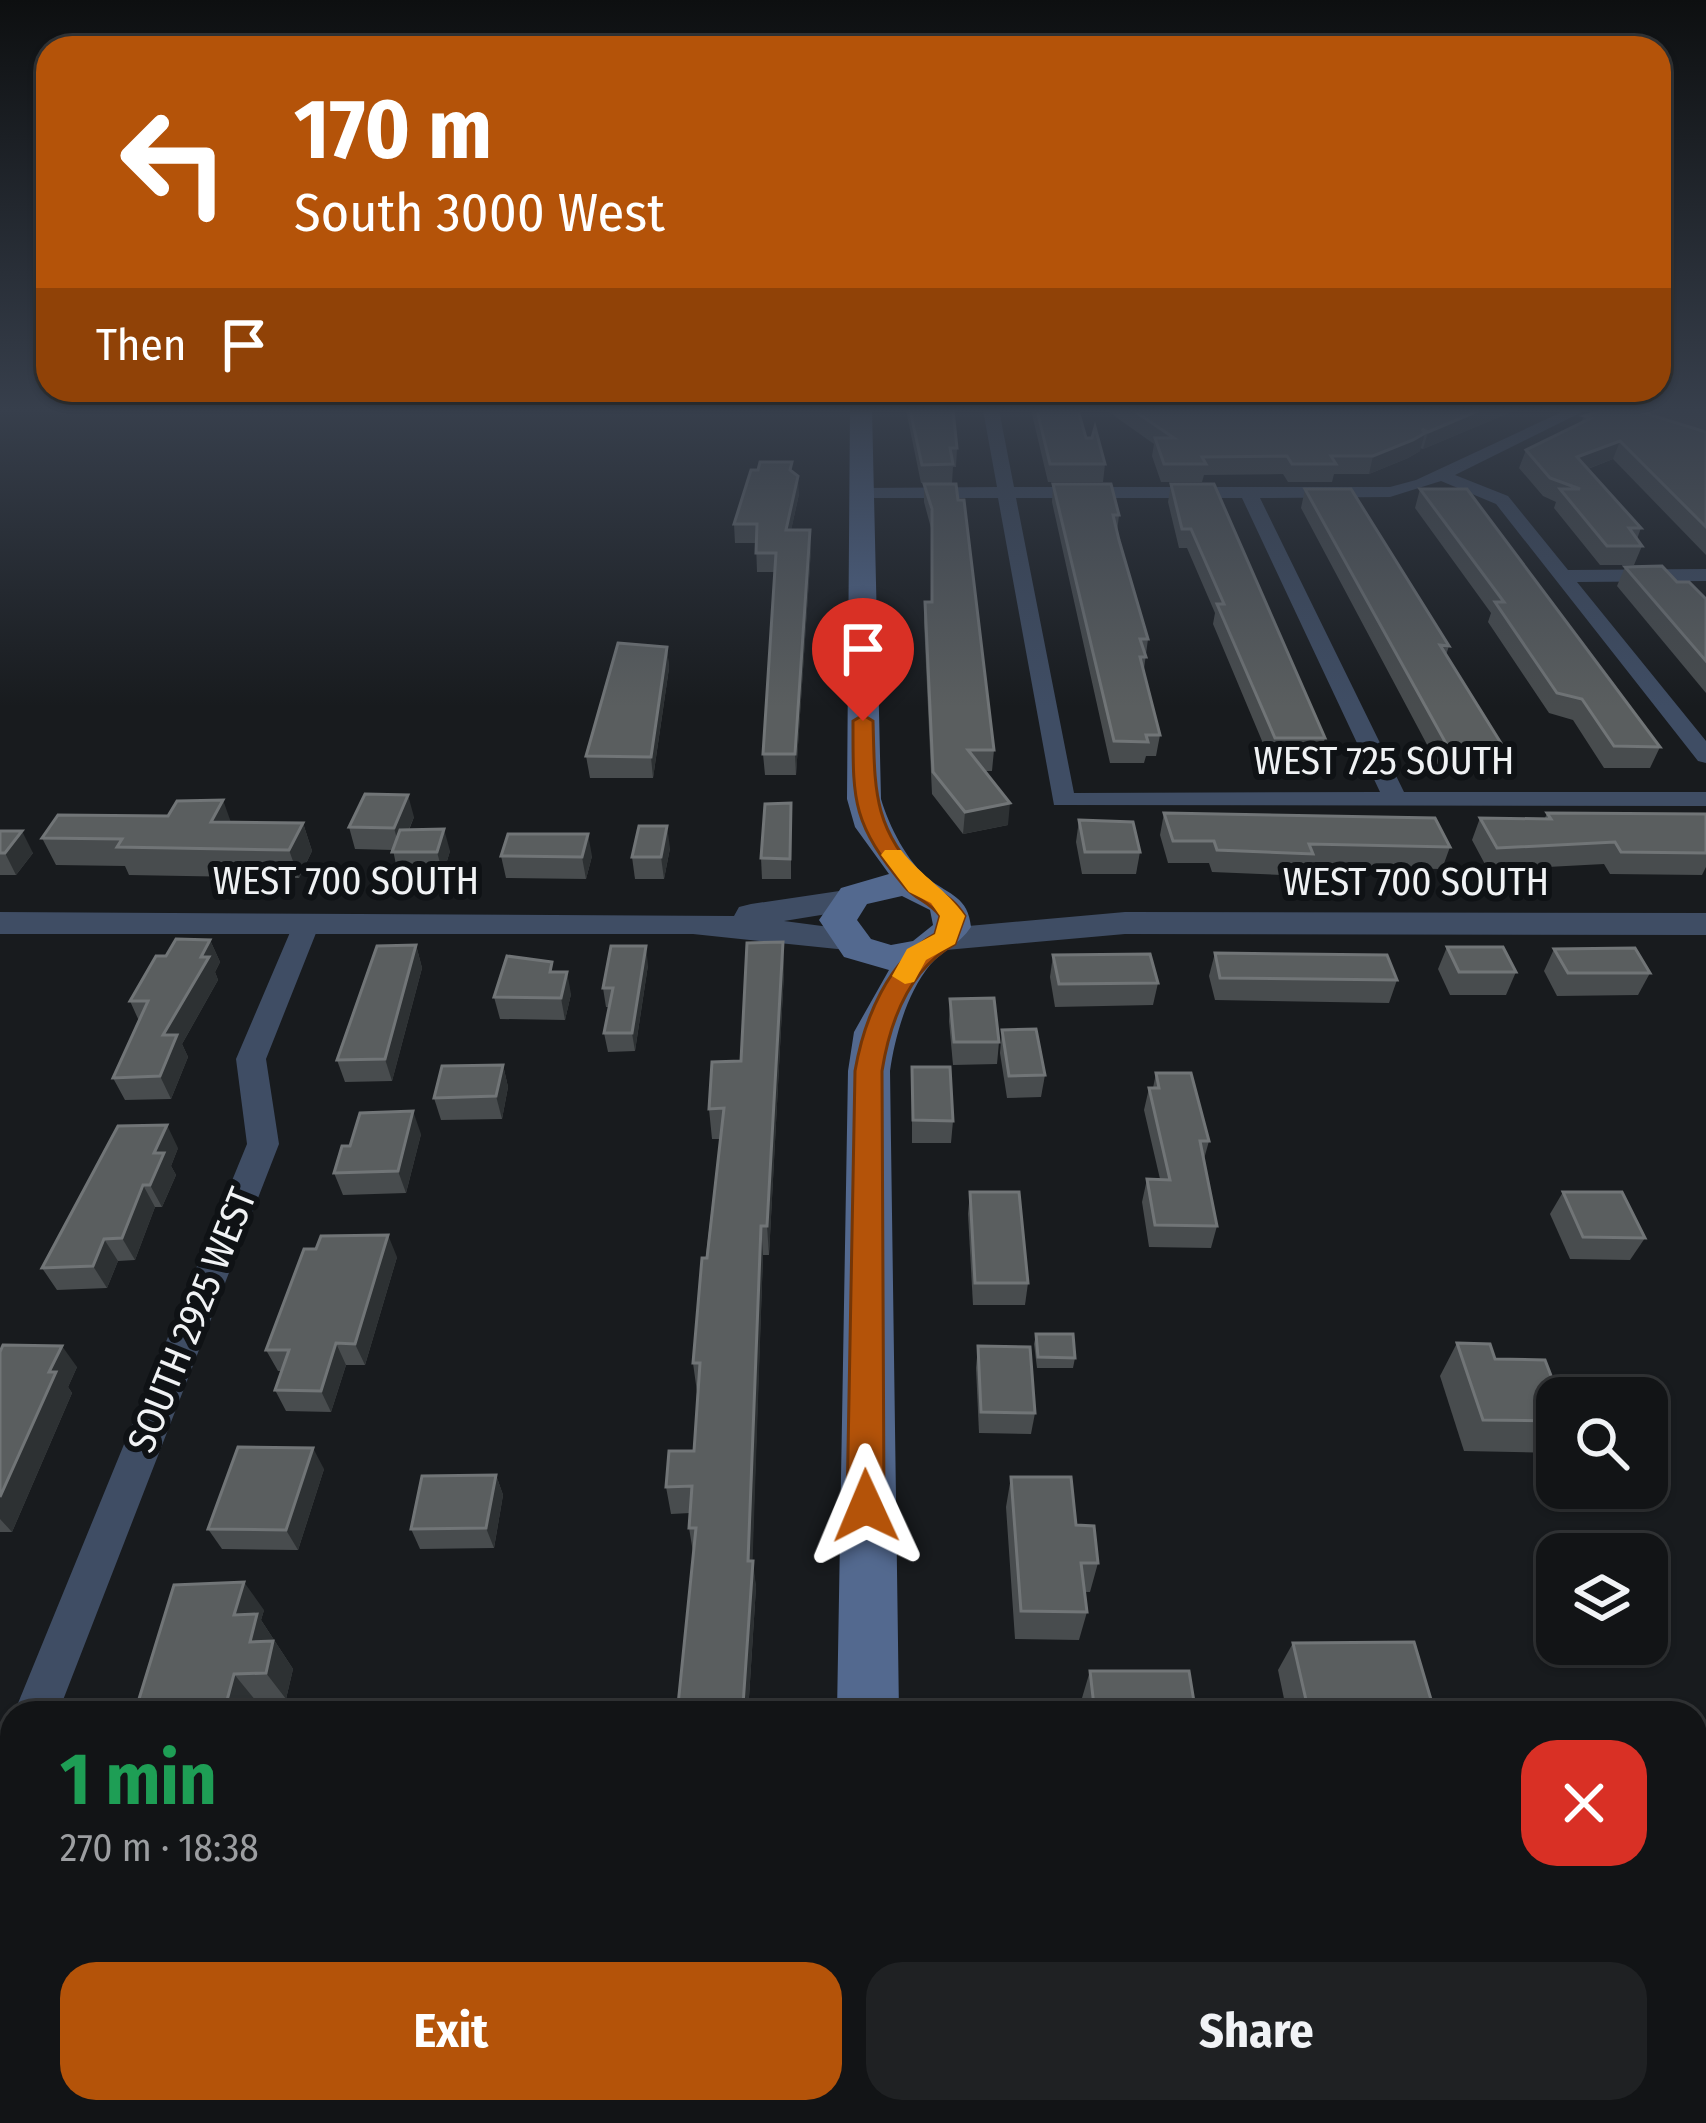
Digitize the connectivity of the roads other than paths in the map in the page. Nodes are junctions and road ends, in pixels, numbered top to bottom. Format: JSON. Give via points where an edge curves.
{"nodes":[{"id":1,"x":862,"y":509,"type":"edge"},
{"id":2,"x":1010,"y":509,"type":"edge"},
{"id":3,"x":1256,"y":509,"type":"edge"},
{"id":4,"x":1510,"y":509,"type":"edge"},
{"id":5,"x":1706,"y":575,"type":"edge"},
{"id":6,"x":1565,"y":576,"type":"junction"},
{"id":7,"x":1706,"y":756,"type":"edge"},
{"id":8,"x":1706,"y":799,"type":"edge"},
{"id":9,"x":1396,"y":800,"type":"junction"},
{"id":10,"x":872,"y":827,"type":"junction"},
{"id":11,"x":852,"y":920,"type":"junction"},
{"id":12,"x":932,"y":921,"type":"junction"},
{"id":13,"x":0,"y":922,"type":"edge"},
{"id":14,"x":307,"y":923,"type":"junction"},
{"id":15,"x":1706,"y":925,"type":"edge"},
{"id":16,"x":875,"y":1032,"type":"junction"},
{"id":17,"x":41,"y":1701,"type":"edge"},
{"id":18,"x":868,"y":1701,"type":"edge"}],
"edges":[{"from":1,"to":10,"type":"main road","via":[[864,790]]},
{"from":2,"to":9,"type":"street","name":"WEST 725 SOUTH","via":[[1063,800]]},
{"from":3,"to":9,"type":"street"},
{"from":4,"to":6,"type":"street"},
{"from":5,"to":6,"type":"street"},
{"from":6,"to":7,"type":"street"},
{"from":8,"to":9,"type":"street","name":"WEST 725 SOUTH"},
{"from":10,"to":11,"type":"main road"},
{"from":10,"to":12,"type":"main road"},
{"from":11,"to":12,"type":"main road","via":[[886,885]]},
{"from":11,"to":12,"type":"main road","via":[[887,956]]},
{"from":11,"to":14,"type":"street","name":"WEST 700 SOUTH"},
{"from":11,"to":16,"type":"main road"},
{"from":12,"to":15,"type":"street","name":"WEST 700 SOUTH"},
{"from":12,"to":16,"type":"main road"},
{"from":13,"to":14,"type":"street","name":"WEST 700 SOUTH"},
{"from":14,"to":17,"type":"street","name":"SOUTH 2925 WEST","via":[[251,1059],[263,1144]]},
{"from":16,"to":18,"type":"main road","via":[[865,1194]]}]}
